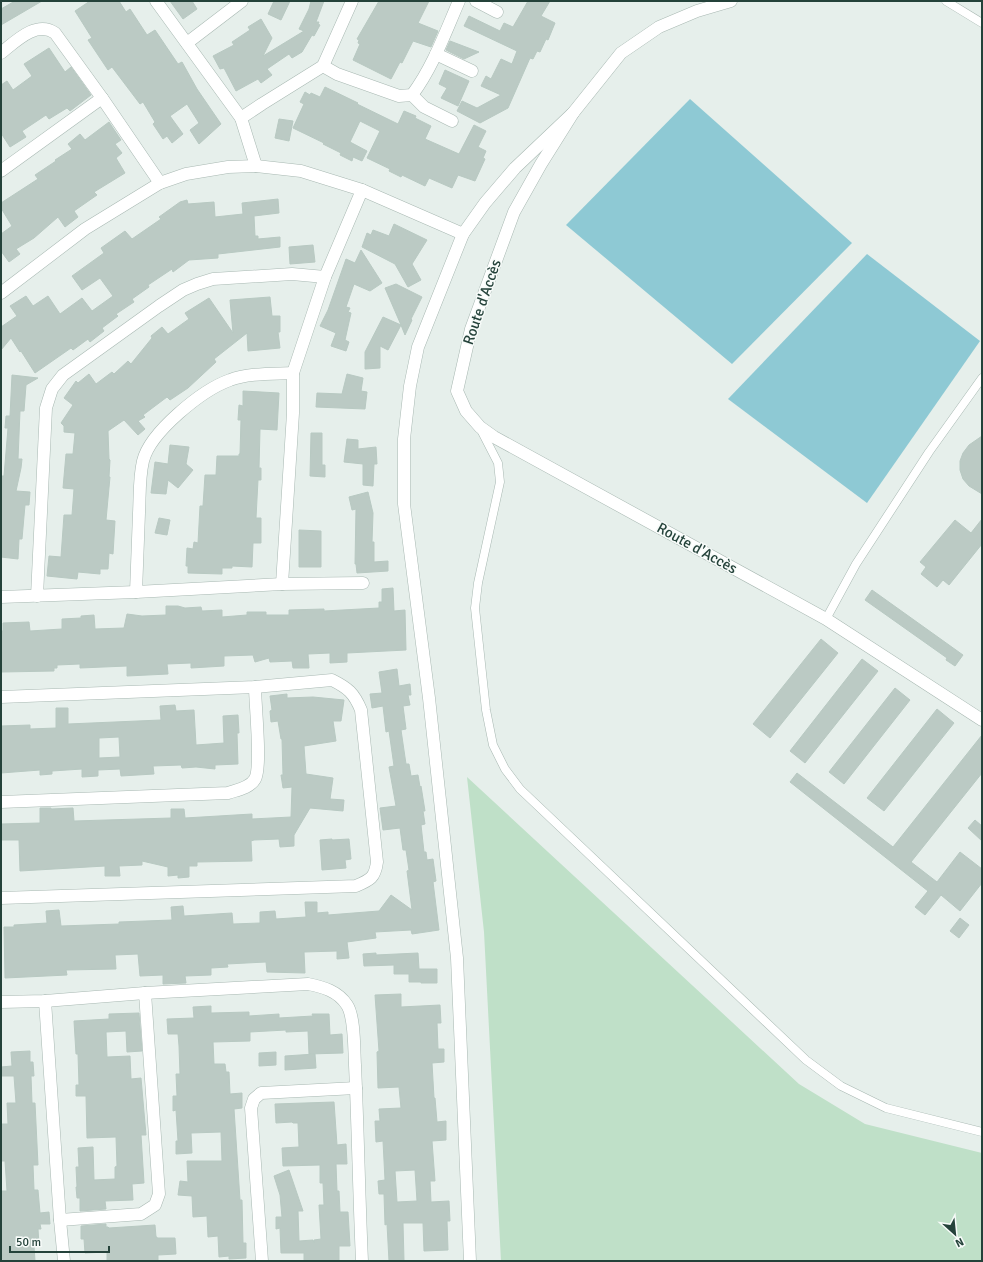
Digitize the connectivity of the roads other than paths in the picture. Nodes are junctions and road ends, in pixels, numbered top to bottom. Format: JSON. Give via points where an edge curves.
{"nodes":[{"id":1,"x":156,"y":1,"type":"edge"},
{"id":2,"x":242,"y":1,"type":"edge"},
{"id":3,"x":352,"y":1,"type":"edge"},
{"id":4,"x":460,"y":1,"type":"edge"},
{"id":5,"x":476,"y":1,"type":"edge"},
{"id":6,"x":731,"y":1,"type":"edge"},
{"id":7,"x":946,"y":1,"type":"edge"},
{"id":8,"x":497,"y":12,"type":"dead end"},
{"id":9,"x":982,"y":23,"type":"edge"},
{"id":10,"x":187,"y":43,"type":"junction"},
{"id":11,"x":1,"y":53,"type":"edge"},
{"id":12,"x":436,"y":54,"type":"junction"},
{"id":13,"x":323,"y":66,"type":"junction"},
{"id":14,"x":472,"y":71,"type":"dead end"},
{"id":15,"x":412,"y":95,"type":"junction"},
{"id":16,"x":102,"y":98,"type":"junction"},
{"id":17,"x":573,"y":113,"type":"junction"},
{"id":18,"x":242,"y":118,"type":"junction"},
{"id":19,"x":452,"y":121,"type":"dead end"},
{"id":20,"x":256,"y":166,"type":"junction"},
{"id":21,"x":1,"y":171,"type":"edge"},
{"id":22,"x":160,"y":183,"type":"junction"},
{"id":23,"x":362,"y":190,"type":"junction"},
{"id":24,"x":463,"y":234,"type":"junction"},
{"id":25,"x":325,"y":277,"type":"junction"},
{"id":26,"x":1,"y":293,"type":"edge"},
{"id":27,"x":293,"y":373,"type":"junction"},
{"id":28,"x":982,"y":378,"type":"edge"},
{"id":29,"x":480,"y":427,"type":"junction"},
{"id":30,"x":363,"y":583,"type":"dead end"},
{"id":31,"x":282,"y":584,"type":"junction"},
{"id":32,"x":136,"y":592,"type":"junction"},
{"id":33,"x":37,"y":596,"type":"junction"},
{"id":34,"x":1,"y":597,"type":"edge"},
{"id":35,"x":826,"y":619,"type":"junction"},
{"id":36,"x":255,"y":687,"type":"junction"},
{"id":37,"x":1,"y":697,"type":"edge"},
{"id":38,"x":982,"y":720,"type":"edge"},
{"id":39,"x":1,"y":802,"type":"edge"},
{"id":40,"x":1,"y":898,"type":"edge"},
{"id":41,"x":145,"y":993,"type":"junction"},
{"id":42,"x":44,"y":1001,"type":"junction"},
{"id":43,"x":1,"y":1002,"type":"edge"},
{"id":44,"x":356,"y":1088,"type":"junction"},
{"id":45,"x":982,"y":1132,"type":"edge"},
{"id":46,"x":60,"y":1220,"type":"junction"},
{"id":47,"x":64,"y":1261,"type":"edge"},
{"id":48,"x":262,"y":1261,"type":"edge"},
{"id":49,"x":362,"y":1261,"type":"edge"},
{"id":50,"x":470,"y":1261,"type":"edge"}],
"edges":[{"from":1,"to":10,"type":"street"},
{"from":2,"to":10,"type":"street"},
{"from":3,"to":13,"type":"street"},
{"from":4,"to":12,"type":"street"},
{"from":5,"to":8,"type":"street"},
{"from":6,"to":17,"type":"street","name":"Route d'Accès","via":[[697,11],[659,27],[621,53]]},
{"from":7,"to":9,"type":"lane"},
{"from":10,"to":18,"type":"street"},
{"from":11,"to":16,"type":"street","via":[[26,34],[39,29],[50,30],[59,37]]},
{"from":12,"to":14,"type":"street"},
{"from":12,"to":15,"type":"street"},
{"from":13,"to":15,"type":"street","via":[[337,74],[399,96]]},
{"from":13,"to":18,"type":"street"},
{"from":15,"to":19,"type":"street","via":[[424,107]]},
{"from":16,"to":21,"type":"street"},
{"from":16,"to":22,"type":"street"},
{"from":17,"to":24,"type":"street","via":[[515,168],[485,202]]},
{"from":17,"to":29,"type":"street","name":"Route d'Accès","via":[[514,212],[471,329],[457,391],[466,411]]},
{"from":18,"to":20,"type":"street"},
{"from":20,"to":22,"type":"street","via":[[228,167],[186,174]]},
{"from":20,"to":23,"type":"street","via":[[301,171]]},
{"from":22,"to":26,"type":"street","via":[[85,229]]},
{"from":23,"to":24,"type":"street"},
{"from":23,"to":25,"type":"street"},
{"from":24,"to":50,"type":"street","via":[[418,347],[410,386],[404,439],[404,504],[429,698],[457,958]]},
{"from":25,"to":27,"type":"street"},
{"from":25,"to":33,"type":"street","via":[[292,274],[213,279],[197,284],[159,306],[63,375],[52,389],[46,408]]},
{"from":27,"to":31,"type":"street"},
{"from":27,"to":32,"type":"street","via":[[243,376],[216,386],[162,428],[147,448],[140,480]]},
{"from":28,"to":35,"type":"lane","via":[[929,452],[856,564]]},
{"from":29,"to":35,"type":"street","name":"Route d'Accès"},
{"from":29,"to":45,"type":"lane","via":[[498,463],[500,482],[475,608],[486,710],[493,745],[505,769],[520,788],[806,1060],[841,1086],[886,1108]]},
{"from":30,"to":31,"type":"street"},
{"from":31,"to":32,"type":"street"},
{"from":32,"to":33,"type":"street"},
{"from":33,"to":34,"type":"street"},
{"from":35,"to":38,"type":"street","name":"Route d'Accès"},
{"from":36,"to":37,"type":"street"},
{"from":36,"to":39,"type":"street","via":[[258,766],[255,779],[243,789],[228,793]]},
{"from":36,"to":40,"type":"street","via":[[332,680],[344,685],[358,701],[377,862],[376,872],[368,881],[356,886]]},
{"from":41,"to":42,"type":"street"},
{"from":41,"to":44,"type":"street","via":[[308,984],[326,988],[348,1006],[353,1023]]},
{"from":41,"to":46,"type":"street","via":[[159,1194],[155,1205],[141,1214]]},
{"from":42,"to":43,"type":"street"},
{"from":42,"to":46,"type":"street"},
{"from":44,"to":48,"type":"street","via":[[261,1094],[254,1099],[252,1108]]},
{"from":44,"to":49,"type":"street"},
{"from":46,"to":47,"type":"street"}]}
